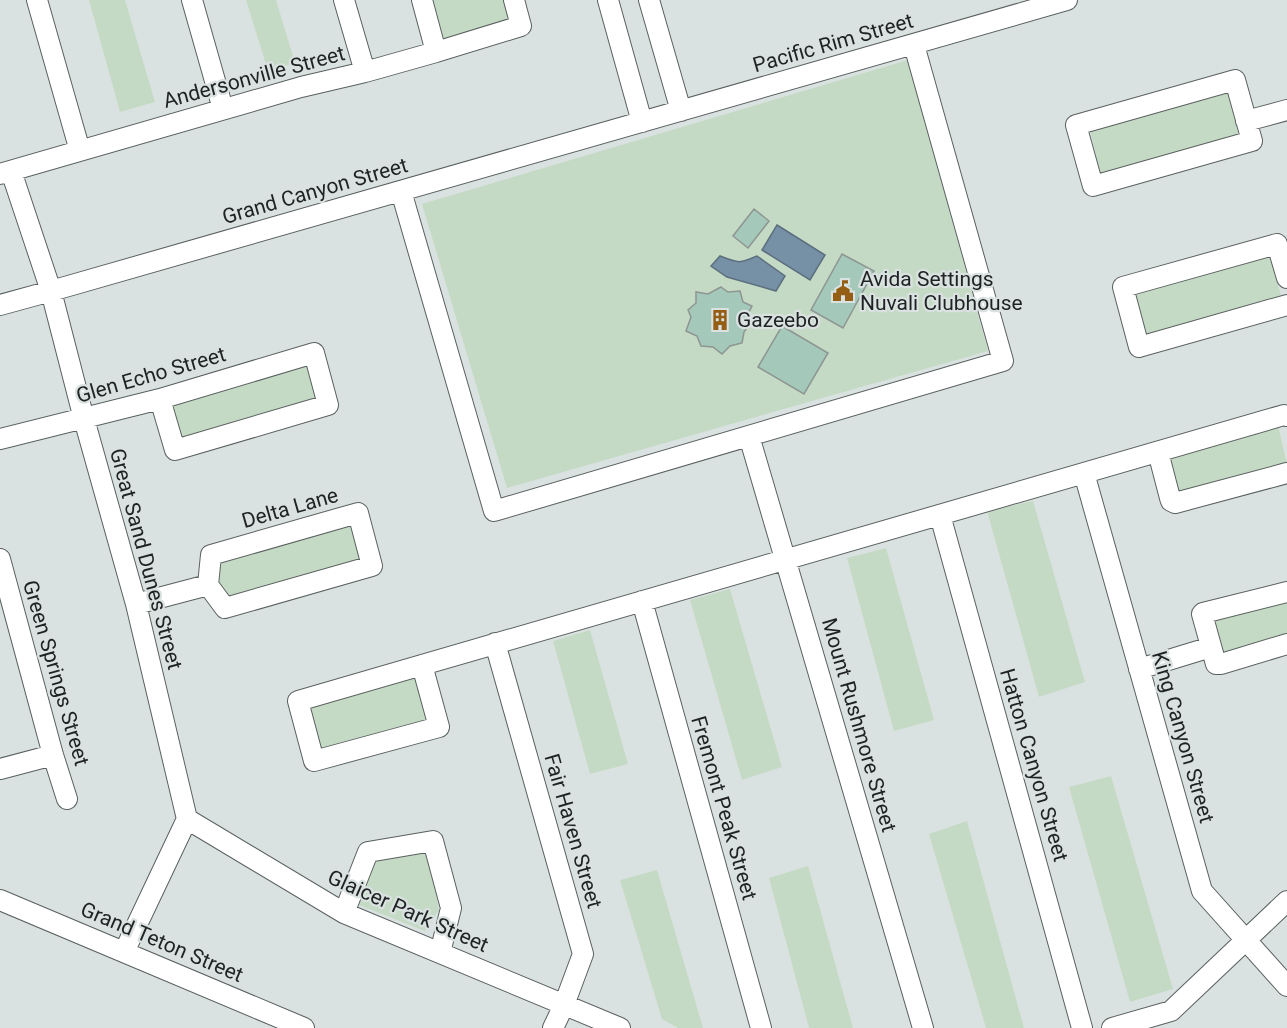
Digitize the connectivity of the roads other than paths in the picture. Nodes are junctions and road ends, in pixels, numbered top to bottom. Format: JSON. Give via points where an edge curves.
{"nodes":[{"id":1,"x":37,"y":0,"type":"edge"},
{"id":2,"x":192,"y":0,"type":"edge"},
{"id":3,"x":344,"y":0,"type":"edge"},
{"id":4,"x":422,"y":0,"type":"edge"},
{"id":5,"x":514,"y":0,"type":"edge"},
{"id":6,"x":608,"y":0,"type":"edge"},
{"id":7,"x":649,"y":0,"type":"edge"},
{"id":8,"x":1067,"y":0,"type":"edge"},
{"id":9,"x":914,"y":45,"type":"junction"},
{"id":10,"x":436,"y":52,"type":"junction"},
{"id":11,"x":365,"y":72,"type":"junction"},
{"id":12,"x":224,"y":109,"type":"junction"},
{"id":13,"x":1287,"y":110,"type":"edge"},
{"id":14,"x":681,"y":111,"type":"junction"},
{"id":15,"x":1246,"y":121,"type":"junction"},
{"id":16,"x":642,"y":122,"type":"junction"},
{"id":17,"x":80,"y":151,"type":"junction"},
{"id":18,"x":6,"y":173,"type":"edge"},
{"id":19,"x":401,"y":191,"type":"junction"},
{"id":20,"x":1286,"y":274,"type":"edge"},
{"id":21,"x":51,"y":291,"type":"junction"},
{"id":22,"x":0,"y":305,"type":"edge"},
{"id":23,"x":1287,"y":305,"type":"edge"},
{"id":24,"x":160,"y":399,"type":"junction"},
{"id":25,"x":1287,"y":416,"type":"edge"},
{"id":26,"x":84,"y":419,"type":"junction"},
{"id":27,"x":749,"y":436,"type":"junction"},
{"id":28,"x":0,"y":439,"type":"edge"},
{"id":29,"x":1158,"y":452,"type":"junction"},
{"id":30,"x":1084,"y":473,"type":"junction"},
{"id":31,"x":1287,"y":473,"type":"edge"},
{"id":32,"x":940,"y":515,"type":"junction"},
{"id":33,"x":0,"y":559,"type":"edge"},
{"id":34,"x":786,"y":560,"type":"junction"},
{"id":35,"x":3,"y":585,"type":"edge"},
{"id":36,"x":208,"y":585,"type":"junction"},
{"id":37,"x":1287,"y":592,"type":"edge"},
{"id":38,"x":642,"y":601,"type":"junction"},
{"id":39,"x":136,"y":604,"type":"junction"},
{"id":40,"x":495,"y":644,"type":"junction"},
{"id":41,"x":1287,"y":644,"type":"edge"},
{"id":42,"x":1211,"y":647,"type":"junction"},
{"id":43,"x":422,"y":665,"type":"junction"},
{"id":44,"x":1139,"y":669,"type":"junction"},
{"id":45,"x":53,"y":755,"type":"junction"},
{"id":46,"x":0,"y":769,"type":"edge"},
{"id":47,"x":67,"y":799,"type":"dead end"},
{"id":48,"x":187,"y":819,"type":"junction"},
{"id":49,"x":0,"y":900,"type":"edge"},
{"id":50,"x":1287,"y":901,"type":"edge"},
{"id":51,"x":344,"y":913,"type":"junction"},
{"id":52,"x":1246,"y":940,"type":"junction"},
{"id":53,"x":124,"y":952,"type":"junction"},
{"id":54,"x":440,"y":954,"type":"junction"},
{"id":55,"x":1287,"y":986,"type":"edge"},
{"id":56,"x":564,"y":1005,"type":"junction"},
{"id":57,"x":304,"y":1028,"type":"edge"},
{"id":58,"x":553,"y":1028,"type":"edge"},
{"id":59,"x":620,"y":1028,"type":"edge"},
{"id":60,"x":761,"y":1028,"type":"edge"},
{"id":61,"x":923,"y":1028,"type":"edge"},
{"id":62,"x":1082,"y":1028,"type":"edge"},
{"id":63,"x":1112,"y":1028,"type":"edge"}],
"edges":[{"from":1,"to":17,"type":"street"},
{"from":2,"to":12,"type":"street"},
{"from":3,"to":11,"type":"street"},
{"from":4,"to":10,"type":"street"},
{"from":5,"to":10,"type":"street","name":"Andersonville Street","via":[[521,26]]},
{"from":6,"to":16,"type":"street"},
{"from":7,"to":14,"type":"street"},
{"from":8,"to":9,"type":"street","name":"Pacific Rim Street"},
{"from":9,"to":14,"type":"street","name":"Pacific Rim Street"},
{"from":9,"to":27,"type":"street","via":[[1003,361]]},
{"from":10,"to":11,"type":"street","name":"Andersonville Street"},
{"from":11,"to":12,"type":"street","name":"Andersonville Street"},
{"from":12,"to":17,"type":"street","name":"Andersonville Street"},
{"from":13,"to":15,"type":"street"},
{"from":14,"to":16,"type":"street","name":"Pacific Rim Street"},
{"from":15,"to":15,"type":"street","via":[[1234,80],[1076,125],[1093,186],[1252,141]]},
{"from":16,"to":19,"type":"street","name":"Grand Canyon Street"},
{"from":17,"to":18,"type":"street","name":"Andersonville Street"},
{"from":18,"to":21,"type":"street","name":"Great Sand Dunes Street"},
{"from":19,"to":21,"type":"street","name":"Grand Canyon Street"},
{"from":19,"to":27,"type":"street","via":[[494,512]]},
{"from":20,"to":23,"type":"street","via":[[1277,244],[1123,287],[1139,347]]},
{"from":21,"to":22,"type":"street","name":"Grand Canyon Street"},
{"from":21,"to":26,"type":"street","name":"Great Sand Dunes Street"},
{"from":24,"to":24,"type":"street","name":"Glen Echo Street","via":[[175,450],[328,405],[314,353]]},
{"from":24,"to":26,"type":"street","name":"Glen Echo Street"},
{"from":25,"to":29,"type":"street"},
{"from":26,"to":28,"type":"street","name":"Glen Echo Street"},
{"from":26,"to":39,"type":"street","name":"Great Sand Dunes Street"},
{"from":27,"to":34,"type":"street","name":"Mount Rushmore Street"},
{"from":29,"to":30,"type":"street"},
{"from":29,"to":31,"type":"street","via":[[1170,498],[1175,503]]},
{"from":30,"to":32,"type":"street"},
{"from":30,"to":44,"type":"street","name":"King Canyon Street"},
{"from":32,"to":34,"type":"street"},
{"from":32,"to":62,"type":"street","name":"Hatton Canyon Street"},
{"from":33,"to":35,"type":"street","name":"Green Springs Street"},
{"from":34,"to":38,"type":"street"},
{"from":34,"to":61,"type":"street","name":"Mount Rushmore Street"},
{"from":35,"to":45,"type":"street","name":"Green Springs Street"},
{"from":36,"to":36,"type":"street","name":"Delta Lane","via":[[225,608],[372,566],[358,513],[211,555]]},
{"from":36,"to":39,"type":"street"},
{"from":37,"to":42,"type":"street","via":[[1203,613]]},
{"from":38,"to":40,"type":"street"},
{"from":38,"to":60,"type":"street","name":"Fremont Peak Street"},
{"from":39,"to":48,"type":"street","name":"Great Sand Dunes Street"},
{"from":40,"to":43,"type":"street"},
{"from":40,"to":56,"type":"street","name":"Fair Haven Street","via":[[583,954]]},
{"from":41,"to":42,"type":"street","via":[[1221,664],[1216,664]]},
{"from":42,"to":44,"type":"street"},
{"from":43,"to":43,"type":"street","via":[[298,701],[314,761],[439,727]]},
{"from":44,"to":52,"type":"street","name":"King Canyon Street","via":[[1202,891]]},
{"from":45,"to":46,"type":"street"},
{"from":45,"to":47,"type":"street","name":"Green Springs Street"},
{"from":48,"to":51,"type":"street","name":"Glaicer Park Street"},
{"from":48,"to":53,"type":"street"},
{"from":49,"to":53,"type":"street","name":"Grand Teton Street"},
{"from":50,"to":52,"type":"street"},
{"from":51,"to":54,"type":"street","name":"Glaicer Park Street"},
{"from":51,"to":54,"type":"street","via":[[368,852],[433,841],[451,908]]},
{"from":52,"to":55,"type":"street","name":"King Canyon Street"},
{"from":52,"to":63,"type":"street","via":[[1171,1011]]},
{"from":53,"to":57,"type":"street","name":"Grand Teton Street"},
{"from":54,"to":56,"type":"street","name":"Glaicer Park Street"},
{"from":56,"to":58,"type":"street","name":"Fair Haven Street"},
{"from":56,"to":59,"type":"street","name":"Glaicer Park Street"}]}
